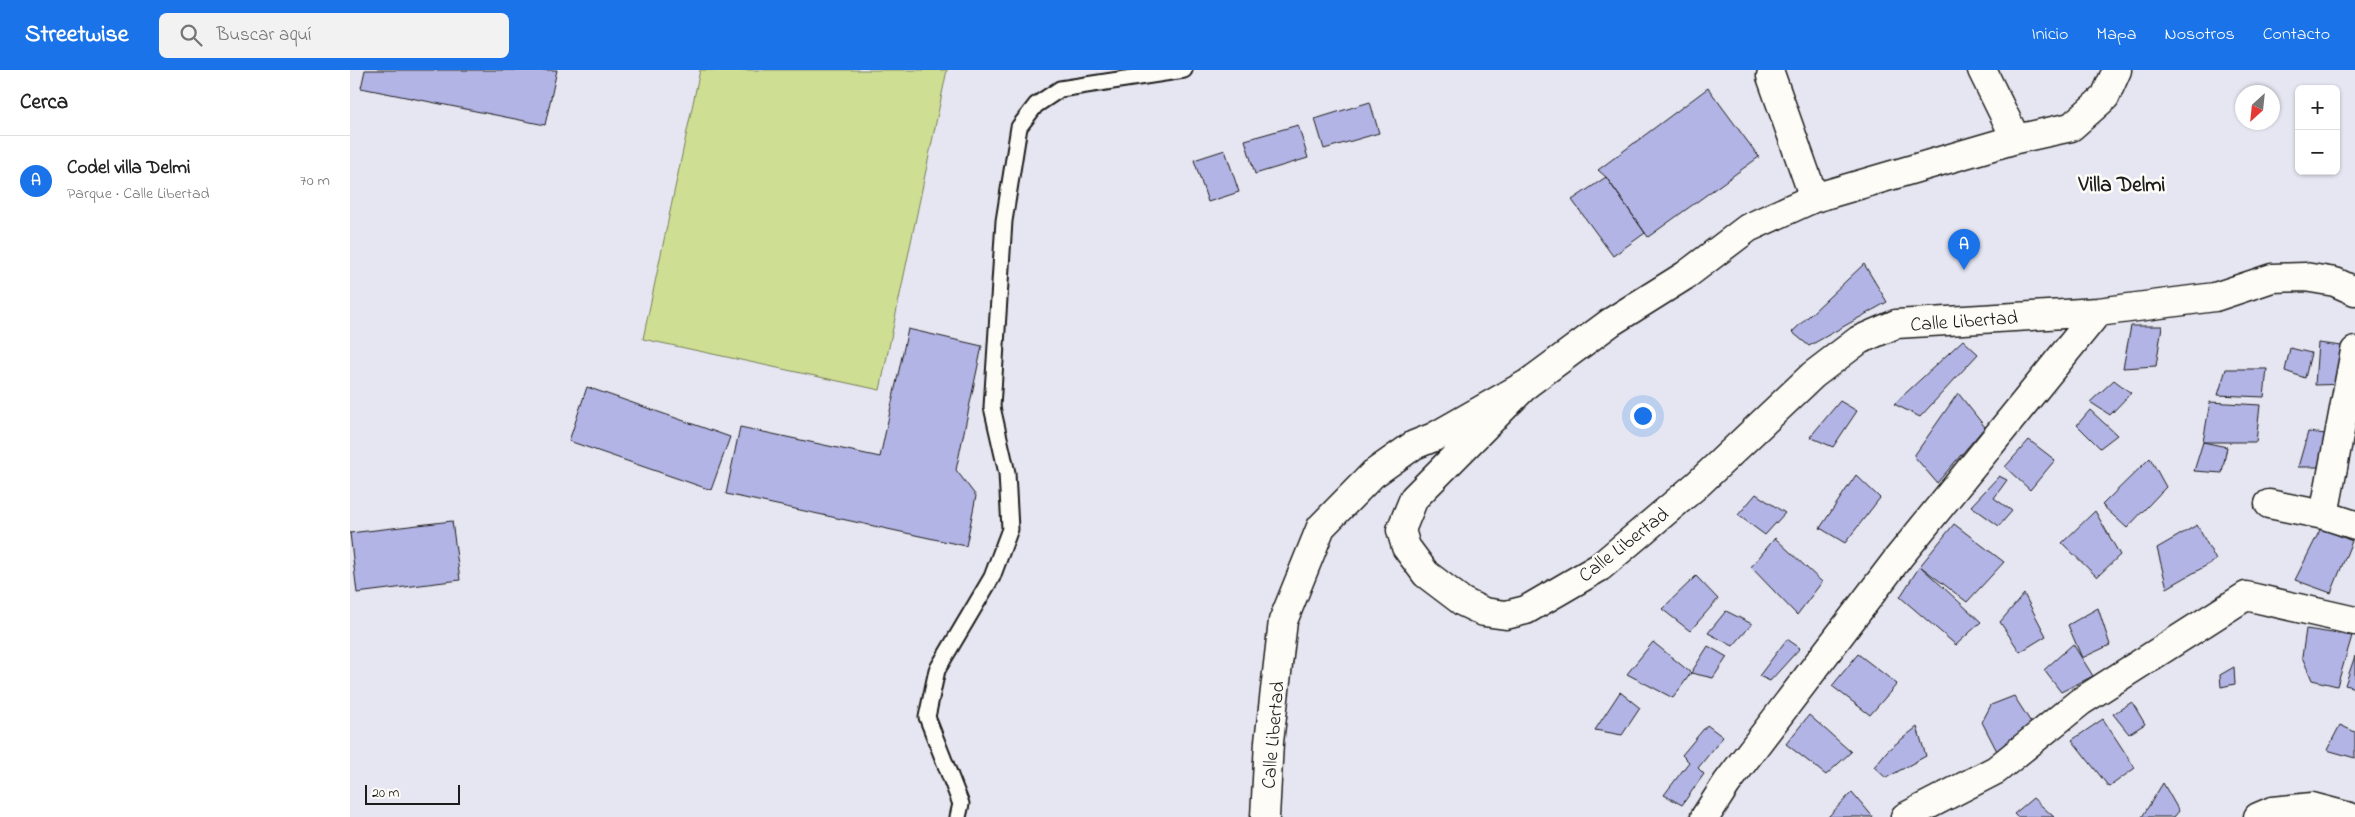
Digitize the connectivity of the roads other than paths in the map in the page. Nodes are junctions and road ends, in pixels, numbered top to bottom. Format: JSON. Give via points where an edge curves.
{"nodes":[{"id":1,"x":1184,"y":70,"type":"edge"},
{"id":2,"x":1982,"y":70,"type":"edge"},
{"id":3,"x":2117,"y":70,"type":"edge"},
{"id":4,"x":1114,"y":75,"type":"edge"},
{"id":5,"x":1771,"y":76,"type":"dead end"},
{"id":6,"x":2016,"y":139,"type":"junction"},
{"id":7,"x":1814,"y":198,"type":"junction"},
{"id":8,"x":2355,"y":291,"type":"edge"},
{"id":9,"x":2098,"y":312,"type":"junction"},
{"id":10,"x":2355,"y":351,"type":"edge"},
{"id":11,"x":1527,"y":384,"type":"junction"},
{"id":12,"x":1434,"y":437,"type":"junction"},
{"id":13,"x":1449,"y":461,"type":"junction"},
{"id":14,"x":2269,"y":504,"type":"dead end"},
{"id":15,"x":2324,"y":515,"type":"junction"},
{"id":16,"x":2355,"y":525,"type":"edge"},
{"id":17,"x":2355,"y":621,"type":"edge"},
{"id":18,"x":958,"y":817,"type":"edge"},
{"id":19,"x":1266,"y":817,"type":"edge"},
{"id":20,"x":1705,"y":817,"type":"edge"},
{"id":21,"x":1905,"y":817,"type":"edge"},
{"id":22,"x":2258,"y":817,"type":"edge"},
{"id":23,"x":2350,"y":817,"type":"edge"}],
"edges":[{"from":1,"to":4,"type":"lane"},
{"from":2,"to":6,"type":"street"},
{"from":3,"to":6,"type":"street","via":[[2105,98],[2071,127]]},
{"from":4,"to":18,"type":"lane","via":[[1060,90],[1036,104],[1019,127],[1004,221],[992,407],[1007,473],[1010,529],[992,577],[937,670],[927,717],[961,804]]},
{"from":5,"to":7,"type":"street"},
{"from":6,"to":7,"type":"street"},
{"from":7,"to":11,"type":"street","via":[[1748,228],[1686,275],[1611,322]]},
{"from":8,"to":9,"type":"street","name":"Calle Libertad","via":[[2335,282],[2272,278],[2215,297]]},
{"from":9,"to":13,"type":"street","name":"Calle Libertad","via":[[1896,324],[1859,340],[1813,375],[1698,484],[1600,567],[1526,610],[1506,616],[1484,612],[1463,602],[1426,574],[1406,547],[1401,530],[1410,506]]},
{"from":9,"to":20,"type":"street","via":[[1899,557],[1727,783]]},
{"from":10,"to":15,"type":"street"},
{"from":11,"to":12,"type":"street","name":"Calle Libertad"},
{"from":11,"to":13,"type":"street","name":"Calle Libertad"},
{"from":12,"to":13,"type":"street","via":[[1448,450]]},
{"from":12,"to":19,"type":"street","name":"Calle Libertad","via":[[1414,445],[1373,474],[1321,527],[1283,621],[1269,742]]},
{"from":14,"to":15,"type":"street"},
{"from":15,"to":16,"type":"street"},
{"from":17,"to":21,"type":"street","via":[[2246,596],[2080,702],[1996,770]]},
{"from":22,"to":23,"type":"street","via":[[2272,811],[2312,806]]}]}
